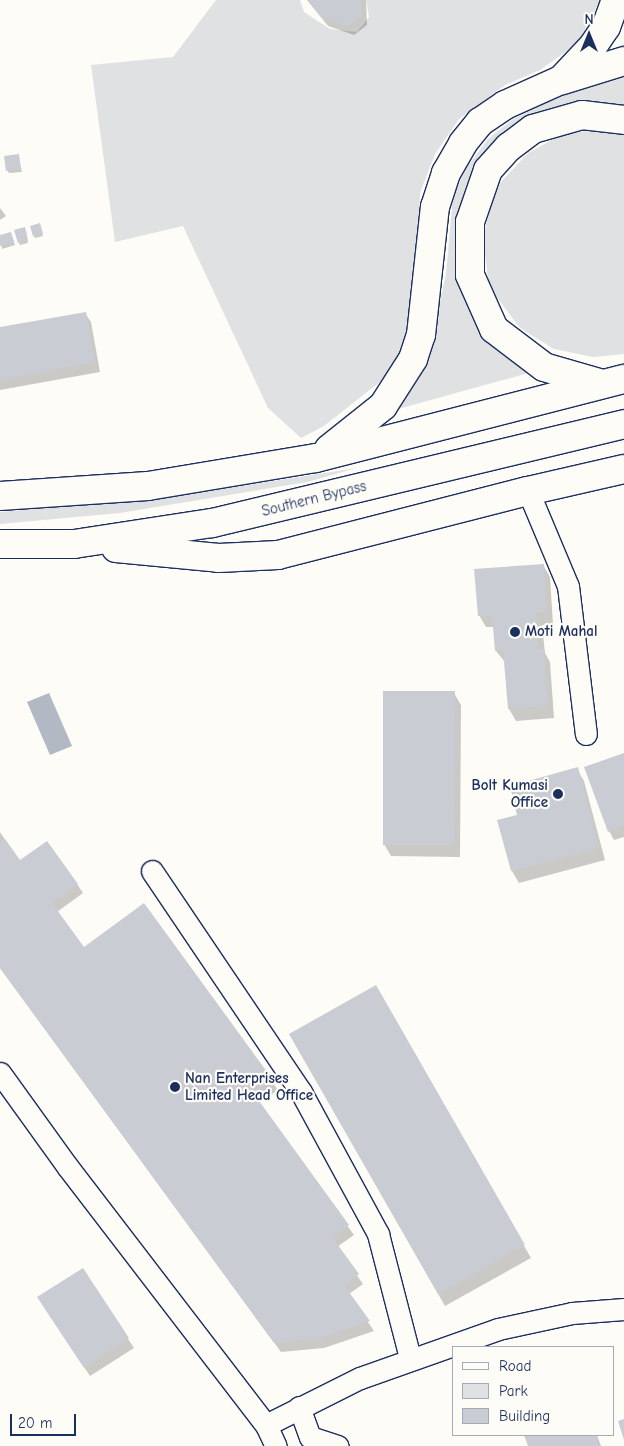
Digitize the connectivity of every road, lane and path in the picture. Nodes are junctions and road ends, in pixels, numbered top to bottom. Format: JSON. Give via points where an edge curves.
{"nodes":[{"id":1,"x":616,"y":0,"type":"edge"},
{"id":2,"x":624,"y":62,"type":"edge"},
{"id":3,"x":561,"y":80,"type":"junction"},
{"id":4,"x":624,"y":120,"type":"edge"},
{"id":5,"x":614,"y":381,"type":"edge"},
{"id":6,"x":624,"y":424,"type":"edge"},
{"id":7,"x":316,"y":458,"type":"junction"},
{"id":8,"x":624,"y":470,"type":"edge"},
{"id":9,"x":528,"y":491,"type":"junction"},
{"id":10,"x":0,"y":496,"type":"edge"},
{"id":11,"x":0,"y":544,"type":"edge"},
{"id":12,"x":74,"y":544,"type":"junction"},
{"id":13,"x":586,"y":734,"type":"dead end"},
{"id":14,"x":152,"y":871,"type":"dead end"},
{"id":15,"x":0,"y":1073,"type":"edge"},
{"id":16,"x":624,"y":1309,"type":"edge"},
{"id":17,"x":410,"y":1358,"type":"junction"},
{"id":18,"x":299,"y":1407,"type":"junction"},
{"id":19,"x":266,"y":1425,"type":"junction"},
{"id":20,"x":275,"y":1446,"type":"edge"},
{"id":21,"x":338,"y":1446,"type":"edge"}],
"edges":[{"from":1,"to":3,"type":"highway","via":[[606,27],[593,46]]},
{"from":2,"to":3,"type":"highway"},
{"from":3,"to":7,"type":"highway","via":[[505,105],[480,122],[463,143],[446,173],[435,207],[421,335],[413,359],[384,406]]},
{"from":4,"to":5,"type":"highway","via":[[574,117],[533,130],[509,147],[488,170],[477,196],[468,245],[470,275],[494,329],[544,367]]},
{"from":5,"to":7,"type":"highway"},
{"from":6,"to":12,"type":"highway","name":"Southern Bypass","via":[[212,523]]},
{"from":7,"to":10,"type":"highway","via":[[148,486]]},
{"from":8,"to":9,"type":"highway"},
{"from":9,"to":12,"type":"highway","via":[[278,555],[219,558]]},
{"from":9,"to":13,"type":"street","via":[[568,586]]},
{"from":11,"to":12,"type":"highway","name":"Southern Bypass"},
{"from":14,"to":17,"type":"street","via":[[301,1092],[378,1234]]},
{"from":15,"to":19,"type":"street","via":[[67,1166]]},
{"from":16,"to":17,"type":"street","via":[[572,1313],[507,1327]]},
{"from":17,"to":18,"type":"street"},
{"from":18,"to":19,"type":"street"},
{"from":18,"to":21,"type":"street","via":[[310,1437]]},
{"from":19,"to":20,"type":"street"}]}
